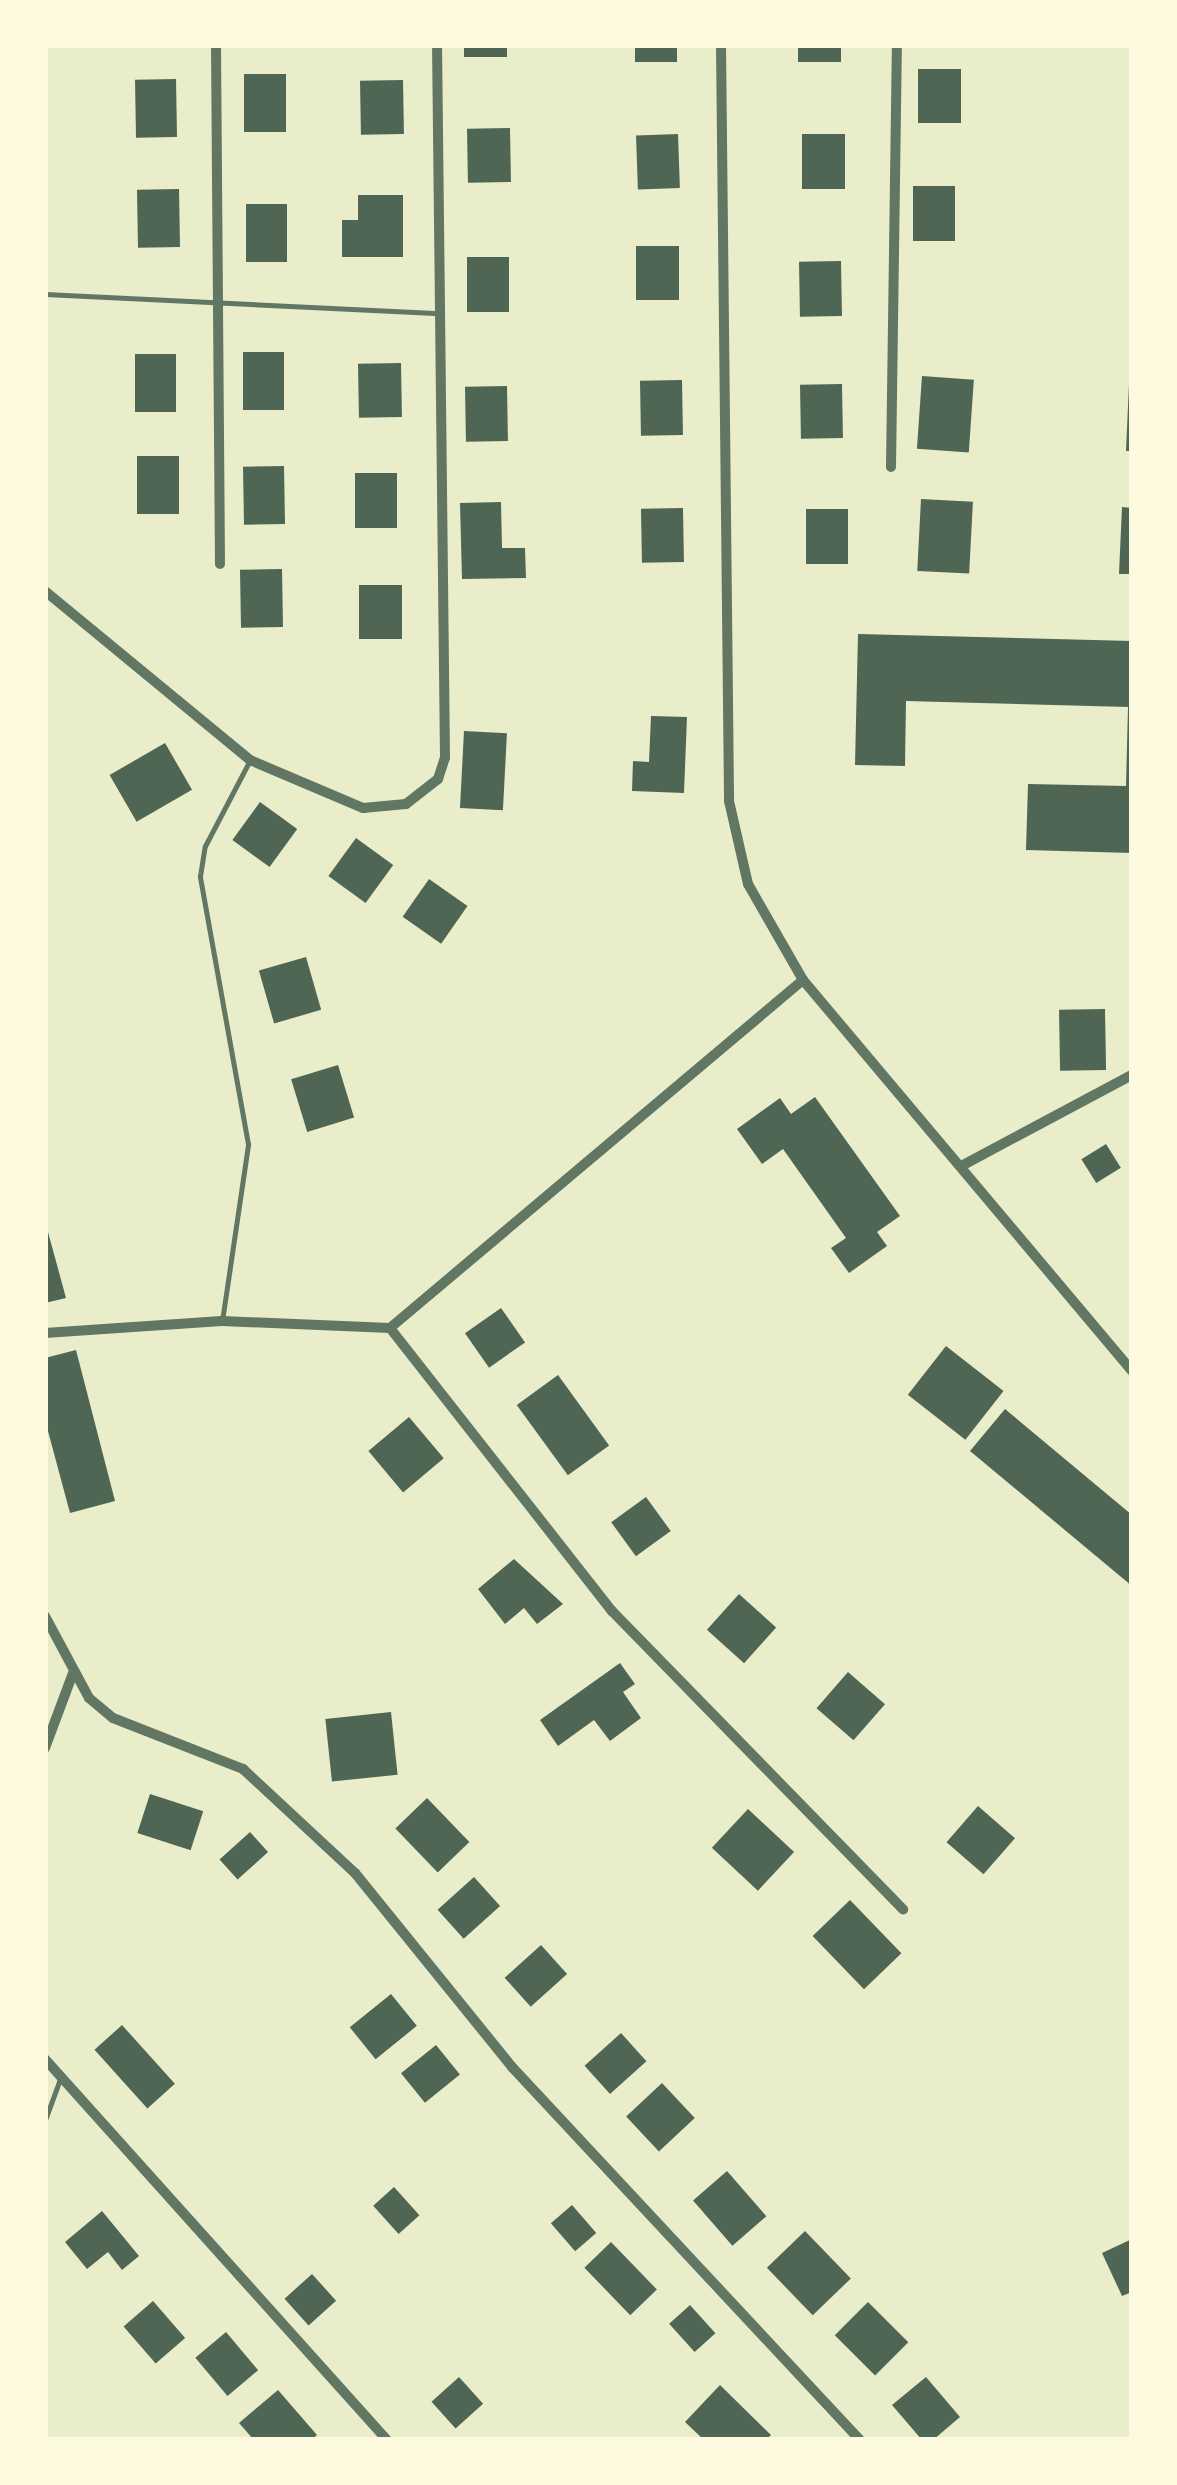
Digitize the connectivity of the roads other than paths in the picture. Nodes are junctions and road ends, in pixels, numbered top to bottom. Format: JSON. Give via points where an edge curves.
{"nodes":[{"id":1,"x":216,"y":45,"type":"edge"},
{"id":2,"x":436,"y":45,"type":"edge"},
{"id":3,"x":721,"y":45,"type":"edge"},
{"id":4,"x":896,"y":45,"type":"edge"},
{"id":5,"x":45,"y":294,"type":"edge"},
{"id":6,"x":218,"y":305,"type":"junction"},
{"id":7,"x":434,"y":314,"type":"junction"},
{"id":8,"x":891,"y":467,"type":"dead end"},
{"id":9,"x":220,"y":564,"type":"dead end"},
{"id":10,"x":45,"y":591,"type":"edge"},
{"id":11,"x":250,"y":760,"type":"junction"},
{"id":12,"x":803,"y":980,"type":"junction"},
{"id":13,"x":1132,"y":1075,"type":"edge"},
{"id":14,"x":964,"y":1164,"type":"junction"},
{"id":15,"x":222,"y":1320,"type":"junction"},
{"id":16,"x":390,"y":1328,"type":"junction"},
{"id":17,"x":45,"y":1333,"type":"edge"},
{"id":18,"x":1132,"y":1371,"type":"edge"},
{"id":19,"x":45,"y":1616,"type":"edge"},
{"id":20,"x":73,"y":1673,"type":"junction"},
{"id":21,"x":45,"y":1748,"type":"edge"},
{"id":22,"x":903,"y":1909,"type":"dead end"},
{"id":23,"x":45,"y":2058,"type":"edge"},
{"id":24,"x":60,"y":2078,"type":"junction"},
{"id":25,"x":45,"y":2120,"type":"edge"},
{"id":26,"x":387,"y":2440,"type":"edge"},
{"id":27,"x":860,"y":2440,"type":"edge"}],
"edges":[{"from":1,"to":6,"type":"street"},
{"from":2,"to":7,"type":"street"},
{"from":3,"to":12,"type":"street","via":[[729,801],[761,917]]},
{"from":4,"to":8,"type":"street"},
{"from":5,"to":6,"type":"lane"},
{"from":6,"to":7,"type":"lane"},
{"from":6,"to":9,"type":"street"},
{"from":7,"to":11,"type":"street","via":[[445,758],[426,794],[363,808]]},
{"from":10,"to":11,"type":"street"},
{"from":11,"to":15,"type":"lane","via":[[205,846],[200,876],[248,1144]]},
{"from":12,"to":14,"type":"street"},
{"from":12,"to":16,"type":"street"},
{"from":13,"to":14,"type":"street"},
{"from":14,"to":18,"type":"street"},
{"from":15,"to":16,"type":"street"},
{"from":15,"to":17,"type":"street"},
{"from":16,"to":22,"type":"street","via":[[612,1611]]},
{"from":19,"to":20,"type":"street"},
{"from":20,"to":21,"type":"street"},
{"from":20,"to":27,"type":"street","via":[[113,1718],[242,1768],[355,1873],[512,2067]]},
{"from":23,"to":24,"type":"street"},
{"from":24,"to":25,"type":"lane"},
{"from":24,"to":26,"type":"street"}]}
